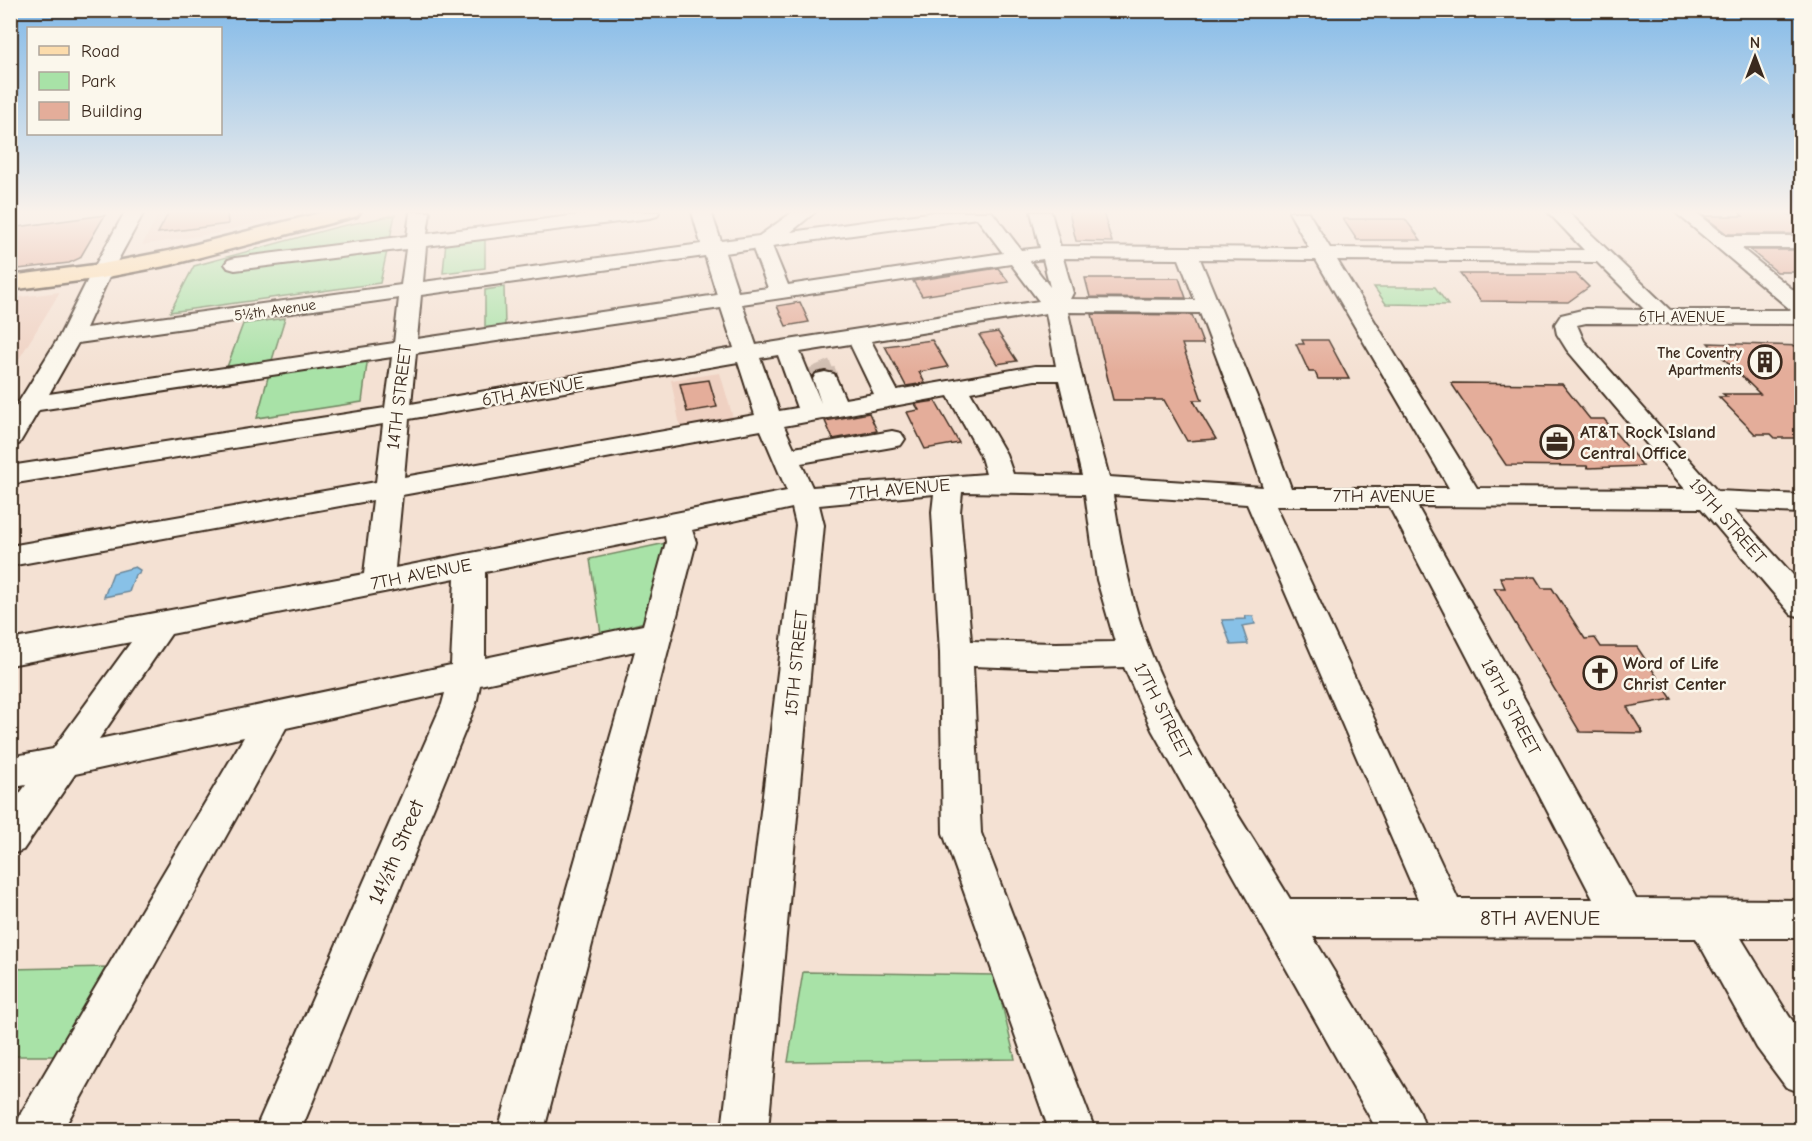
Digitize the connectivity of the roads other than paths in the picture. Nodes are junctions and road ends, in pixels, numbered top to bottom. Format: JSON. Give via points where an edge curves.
{"nodes":[{"id":1,"x":105,"y":265,"type":"edge"},
{"id":2,"x":130,"y":265,"type":"edge"},
{"id":3,"x":414,"y":265,"type":"edge"},
{"id":4,"x":600,"y":265,"type":"edge"},
{"id":5,"x":720,"y":265,"type":"edge"},
{"id":6,"x":769,"y":265,"type":"edge"},
{"id":7,"x":955,"y":265,"type":"edge"},
{"id":8,"x":1023,"y":265,"type":"edge"},
{"id":9,"x":1055,"y":265,"type":"edge"},
{"id":10,"x":1192,"y":265,"type":"edge"},
{"id":11,"x":1330,"y":265,"type":"edge"},
{"id":12,"x":1611,"y":265,"type":"edge"},
{"id":13,"x":1750,"y":265,"type":"edge"},
{"id":14,"x":102,"y":271,"type":"junction"},
{"id":15,"x":10,"y":283,"type":"edge"},
{"id":16,"x":411,"y":292,"type":"junction"},
{"id":17,"x":780,"y":292,"type":"junction"},
{"id":18,"x":731,"y":299,"type":"junction"},
{"id":19,"x":1056,"y":305,"type":"junction"},
{"id":20,"x":1208,"y":307,"type":"junction"},
{"id":21,"x":1802,"y":308,"type":"edge"},
{"id":22,"x":1665,"y":317,"type":"junction"},
{"id":23,"x":1802,"y":317,"type":"edge"},
{"id":24,"x":1566,"y":324,"type":"joint"},
{"id":25,"x":70,"y":337,"type":"junction"},
{"id":26,"x":858,"y":337,"type":"junction"},
{"id":27,"x":405,"y":348,"type":"junction"},
{"id":28,"x":787,"y":348,"type":"junction"},
{"id":29,"x":747,"y":353,"type":"junction"},
{"id":30,"x":819,"y":362,"type":"junction"},
{"id":31,"x":1069,"y":373,"type":"junction"},
{"id":32,"x":955,"y":387,"type":"junction"},
{"id":33,"x":29,"y":404,"type":"junction"},
{"id":34,"x":824,"y":411,"type":"junction"},
{"id":35,"x":397,"y":414,"type":"junction"},
{"id":36,"x":889,"y":420,"type":"junction"},
{"id":37,"x":10,"y":438,"type":"edge"},
{"id":38,"x":777,"y":440,"type":"junction"},
{"id":39,"x":10,"y":475,"type":"edge"},
{"id":40,"x":1003,"y":483,"type":"junction"},
{"id":41,"x":949,"y":484,"type":"junction"},
{"id":42,"x":1098,"y":486,"type":"junction"},
{"id":43,"x":388,"y":490,"type":"junction"},
{"id":44,"x":1268,"y":496,"type":"junction"},
{"id":45,"x":1398,"y":496,"type":"junction"},
{"id":46,"x":1468,"y":496,"type":"junction"},
{"id":47,"x":803,"y":497,"type":"junction"},
{"id":48,"x":1710,"y":499,"type":"junction"},
{"id":49,"x":1802,"y":504,"type":"edge"},
{"id":50,"x":675,"y":523,"type":"junction"},
{"id":51,"x":10,"y":556,"type":"edge"},
{"id":52,"x":470,"y":564,"type":"junction"},
{"id":53,"x":378,"y":582,"type":"junction"},
{"id":54,"x":1802,"y":606,"type":"edge"},
{"id":55,"x":160,"y":625,"type":"junction"},
{"id":56,"x":656,"y":634,"type":"junction"},
{"id":57,"x":10,"y":653,"type":"edge"},
{"id":58,"x":956,"y":653,"type":"junction"},
{"id":59,"x":1135,"y":654,"type":"junction"},
{"id":60,"x":467,"y":675,"type":"junction"},
{"id":61,"x":275,"y":715,"type":"junction"},
{"id":62,"x":66,"y":761,"type":"junction"},
{"id":63,"x":10,"y":773,"type":"edge"},
{"id":64,"x":10,"y":838,"type":"edge"},
{"id":65,"x":1706,"y":917,"type":"junction"},
{"id":66,"x":1278,"y":918,"type":"junction"},
{"id":67,"x":1623,"y":918,"type":"junction"},
{"id":68,"x":1447,"y":919,"type":"junction"},
{"id":69,"x":1802,"y":919,"type":"edge"},
{"id":70,"x":1802,"y":1071,"type":"edge"},
{"id":71,"x":38,"y":1131,"type":"edge"},
{"id":72,"x":278,"y":1131,"type":"edge"},
{"id":73,"x":521,"y":1131,"type":"edge"},
{"id":74,"x":746,"y":1131,"type":"edge"},
{"id":75,"x":1072,"y":1131,"type":"edge"},
{"id":76,"x":1403,"y":1131,"type":"edge"}],
"edges":[{"from":1,"to":14,"type":"street"},
{"from":2,"to":14,"type":"main road"},
{"from":3,"to":16,"type":"street","name":"14TH STREET"},
{"from":4,"to":16,"type":"street","name":"5½th Avenue"},
{"from":5,"to":18,"type":"street","name":"15TH STREET"},
{"from":6,"to":17,"type":"street"},
{"from":7,"to":17,"type":"street"},
{"from":8,"to":19,"type":"street"},
{"from":9,"to":19,"type":"street","name":"17TH STREET","via":[[1062,292]]},
{"from":10,"to":20,"type":"street"},
{"from":11,"to":46,"type":"street"},
{"from":12,"to":22,"type":"street"},
{"from":13,"to":21,"type":"street"},
{"from":14,"to":15,"type":"main road"},
{"from":14,"to":25,"type":"street"},
{"from":16,"to":25,"type":"street","name":"5½th Avenue"},
{"from":16,"to":27,"type":"street","name":"14TH STREET"},
{"from":17,"to":18,"type":"street"},
{"from":18,"to":27,"type":"street"},
{"from":18,"to":29,"type":"street","name":"15TH STREET"},
{"from":19,"to":20,"type":"street","name":"6TH AVENUE"},
{"from":19,"to":26,"type":"street","name":"6TH AVENUE"},
{"from":19,"to":31,"type":"street","name":"17TH STREET"},
{"from":20,"to":44,"type":"street"},
{"from":22,"to":23,"type":"street","name":"6TH AVENUE"},
{"from":22,"to":24,"type":"street","name":"6TH AVENUE","via":[[1586,316]]},
{"from":24,"to":48,"type":"street","name":"19TH STREET","via":[[1575,345]]},
{"from":25,"to":33,"type":"street"},
{"from":26,"to":30,"type":"street","name":"6TH AVENUE"},
{"from":26,"to":36,"type":"street"},
{"from":27,"to":33,"type":"street"},
{"from":27,"to":35,"type":"street","name":"14TH STREET"},
{"from":28,"to":29,"type":"street","name":"6TH AVENUE"},
{"from":28,"to":30,"type":"street","name":"6TH AVENUE"},
{"from":28,"to":34,"type":"street"},
{"from":29,"to":35,"type":"street","name":"6TH AVENUE"},
{"from":29,"to":38,"type":"street","name":"15TH STREET"},
{"from":30,"to":34,"type":"street"},
{"from":31,"to":32,"type":"street","via":[[1035,373]]},
{"from":31,"to":42,"type":"street","name":"17TH STREET"},
{"from":32,"to":36,"type":"street"},
{"from":32,"to":40,"type":"street","via":[[993,454]]},
{"from":33,"to":37,"type":"street"},
{"from":34,"to":36,"type":"street"},
{"from":34,"to":38,"type":"street"},
{"from":35,"to":39,"type":"street","name":"6TH AVENUE"},
{"from":35,"to":43,"type":"street","name":"14TH STREET"},
{"from":36,"to":38,"type":"street"},
{"from":38,"to":43,"type":"street"},
{"from":38,"to":47,"type":"street","name":"15TH STREET"},
{"from":40,"to":41,"type":"street","name":"7TH AVENUE"},
{"from":40,"to":42,"type":"street","name":"7TH AVENUE"},
{"from":41,"to":47,"type":"street","name":"7TH AVENUE"},
{"from":41,"to":58,"type":"street","via":[[946,512]]},
{"from":42,"to":44,"type":"street","name":"7TH AVENUE"},
{"from":42,"to":59,"type":"street","name":"17TH STREET","via":[[1112,580]]},
{"from":43,"to":51,"type":"street"},
{"from":43,"to":53,"type":"street","name":"14TH STREET"},
{"from":44,"to":45,"type":"street","name":"7TH AVENUE"},
{"from":44,"to":68,"type":"street"},
{"from":45,"to":46,"type":"street","name":"7TH AVENUE"},
{"from":45,"to":67,"type":"street","name":"18TH STREET"},
{"from":46,"to":48,"type":"street","name":"7TH AVENUE"},
{"from":47,"to":50,"type":"street","name":"7TH AVENUE"},
{"from":47,"to":74,"type":"street","name":"15TH STREET","via":[[810,525]]},
{"from":48,"to":49,"type":"street","name":"7TH AVENUE"},
{"from":48,"to":54,"type":"street","name":"19TH STREET"},
{"from":50,"to":52,"type":"street","name":"7TH AVENUE"},
{"from":50,"to":56,"type":"street","via":[[681,542]]},
{"from":52,"to":53,"type":"street","name":"7TH AVENUE"},
{"from":52,"to":60,"type":"street","name":"14½th Street"},
{"from":53,"to":55,"type":"street","name":"7TH AVENUE"},
{"from":55,"to":57,"type":"street","name":"7TH AVENUE"},
{"from":55,"to":62,"type":"street"},
{"from":56,"to":60,"type":"street"},
{"from":56,"to":73,"type":"street"},
{"from":58,"to":59,"type":"street"},
{"from":58,"to":75,"type":"street","via":[[962,833]]},
{"from":59,"to":66,"type":"street","name":"17TH STREET","via":[[1164,720]]},
{"from":60,"to":61,"type":"street"},
{"from":60,"to":72,"type":"street","name":"14½th Street","via":[[459,704]]},
{"from":61,"to":62,"type":"street"},
{"from":61,"to":71,"type":"street"},
{"from":62,"to":63,"type":"street"},
{"from":62,"to":64,"type":"street"},
{"from":65,"to":67,"type":"street","name":"8TH AVENUE"},
{"from":65,"to":69,"type":"street","name":"8TH AVENUE"},
{"from":65,"to":70,"type":"street","via":[[1773,1032]]},
{"from":66,"to":68,"type":"street","name":"8TH AVENUE"},
{"from":66,"to":76,"type":"street","name":"17TH STREET"},
{"from":67,"to":68,"type":"street","name":"8TH AVENUE"}]}
